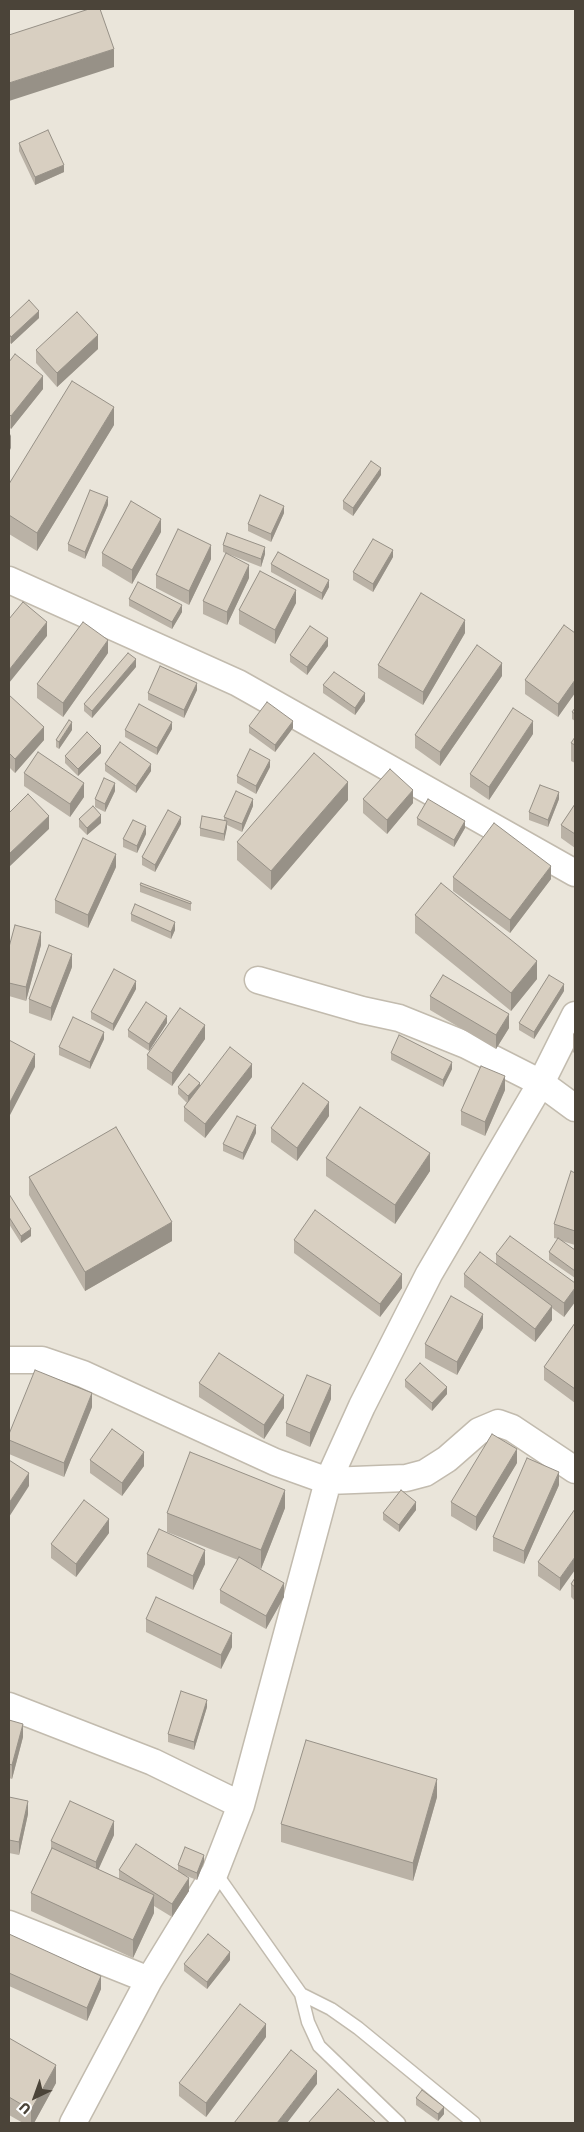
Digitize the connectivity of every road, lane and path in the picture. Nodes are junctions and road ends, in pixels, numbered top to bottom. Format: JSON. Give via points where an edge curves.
{"nodes":[{"id":1,"x":9,"y":580,"type":"edge"},
{"id":2,"x":575,"y":873,"type":"edge"},
{"id":3,"x":258,"y":980,"type":"dead end"},
{"id":4,"x":575,"y":1015,"type":"edge"},
{"id":5,"x":541,"y":1083,"type":"junction"},
{"id":6,"x":575,"y":1108,"type":"edge"},
{"id":7,"x":9,"y":1360,"type":"edge"},
{"id":8,"x":575,"y":1470,"type":"edge"},
{"id":9,"x":328,"y":1481,"type":"junction"},
{"id":10,"x":9,"y":1706,"type":"edge"},
{"id":11,"x":240,"y":1806,"type":"junction"},
{"id":12,"x":215,"y":1872,"type":"junction"},
{"id":13,"x":9,"y":1924,"type":"edge"},
{"id":14,"x":149,"y":1980,"type":"junction"},
{"id":15,"x":301,"y":1994,"type":"junction"},
{"id":16,"x":73,"y":2123,"type":"edge"},
{"id":17,"x":400,"y":2123,"type":"edge"},
{"id":18,"x":474,"y":2123,"type":"edge"}],
"edges":[{"from":1,"to":2,"type":"street","via":[[238,683]]},
{"from":3,"to":5,"type":"street","via":[[399,1018],[466,1045]]},
{"from":4,"to":5,"type":"street"},
{"from":5,"to":6,"type":"street"},
{"from":5,"to":9,"type":"street","via":[[429,1274]]},
{"from":7,"to":9,"type":"street","via":[[42,1360],[83,1374],[275,1462]]},
{"from":8,"to":9,"type":"street","via":[[512,1428],[498,1423],[480,1431],[425,1474],[406,1478]]},
{"from":9,"to":11,"type":"street"},
{"from":10,"to":11,"type":"street","via":[[153,1762]]},
{"from":11,"to":12,"type":"street"},
{"from":12,"to":14,"type":"street"},
{"from":12,"to":15,"type":"lane"},
{"from":13,"to":14,"type":"street"},
{"from":14,"to":16,"type":"street"},
{"from":15,"to":17,"type":"lane","via":[[308,2022],[319,2046]]},
{"from":15,"to":18,"type":"lane","via":[[358,2028]]}]}
